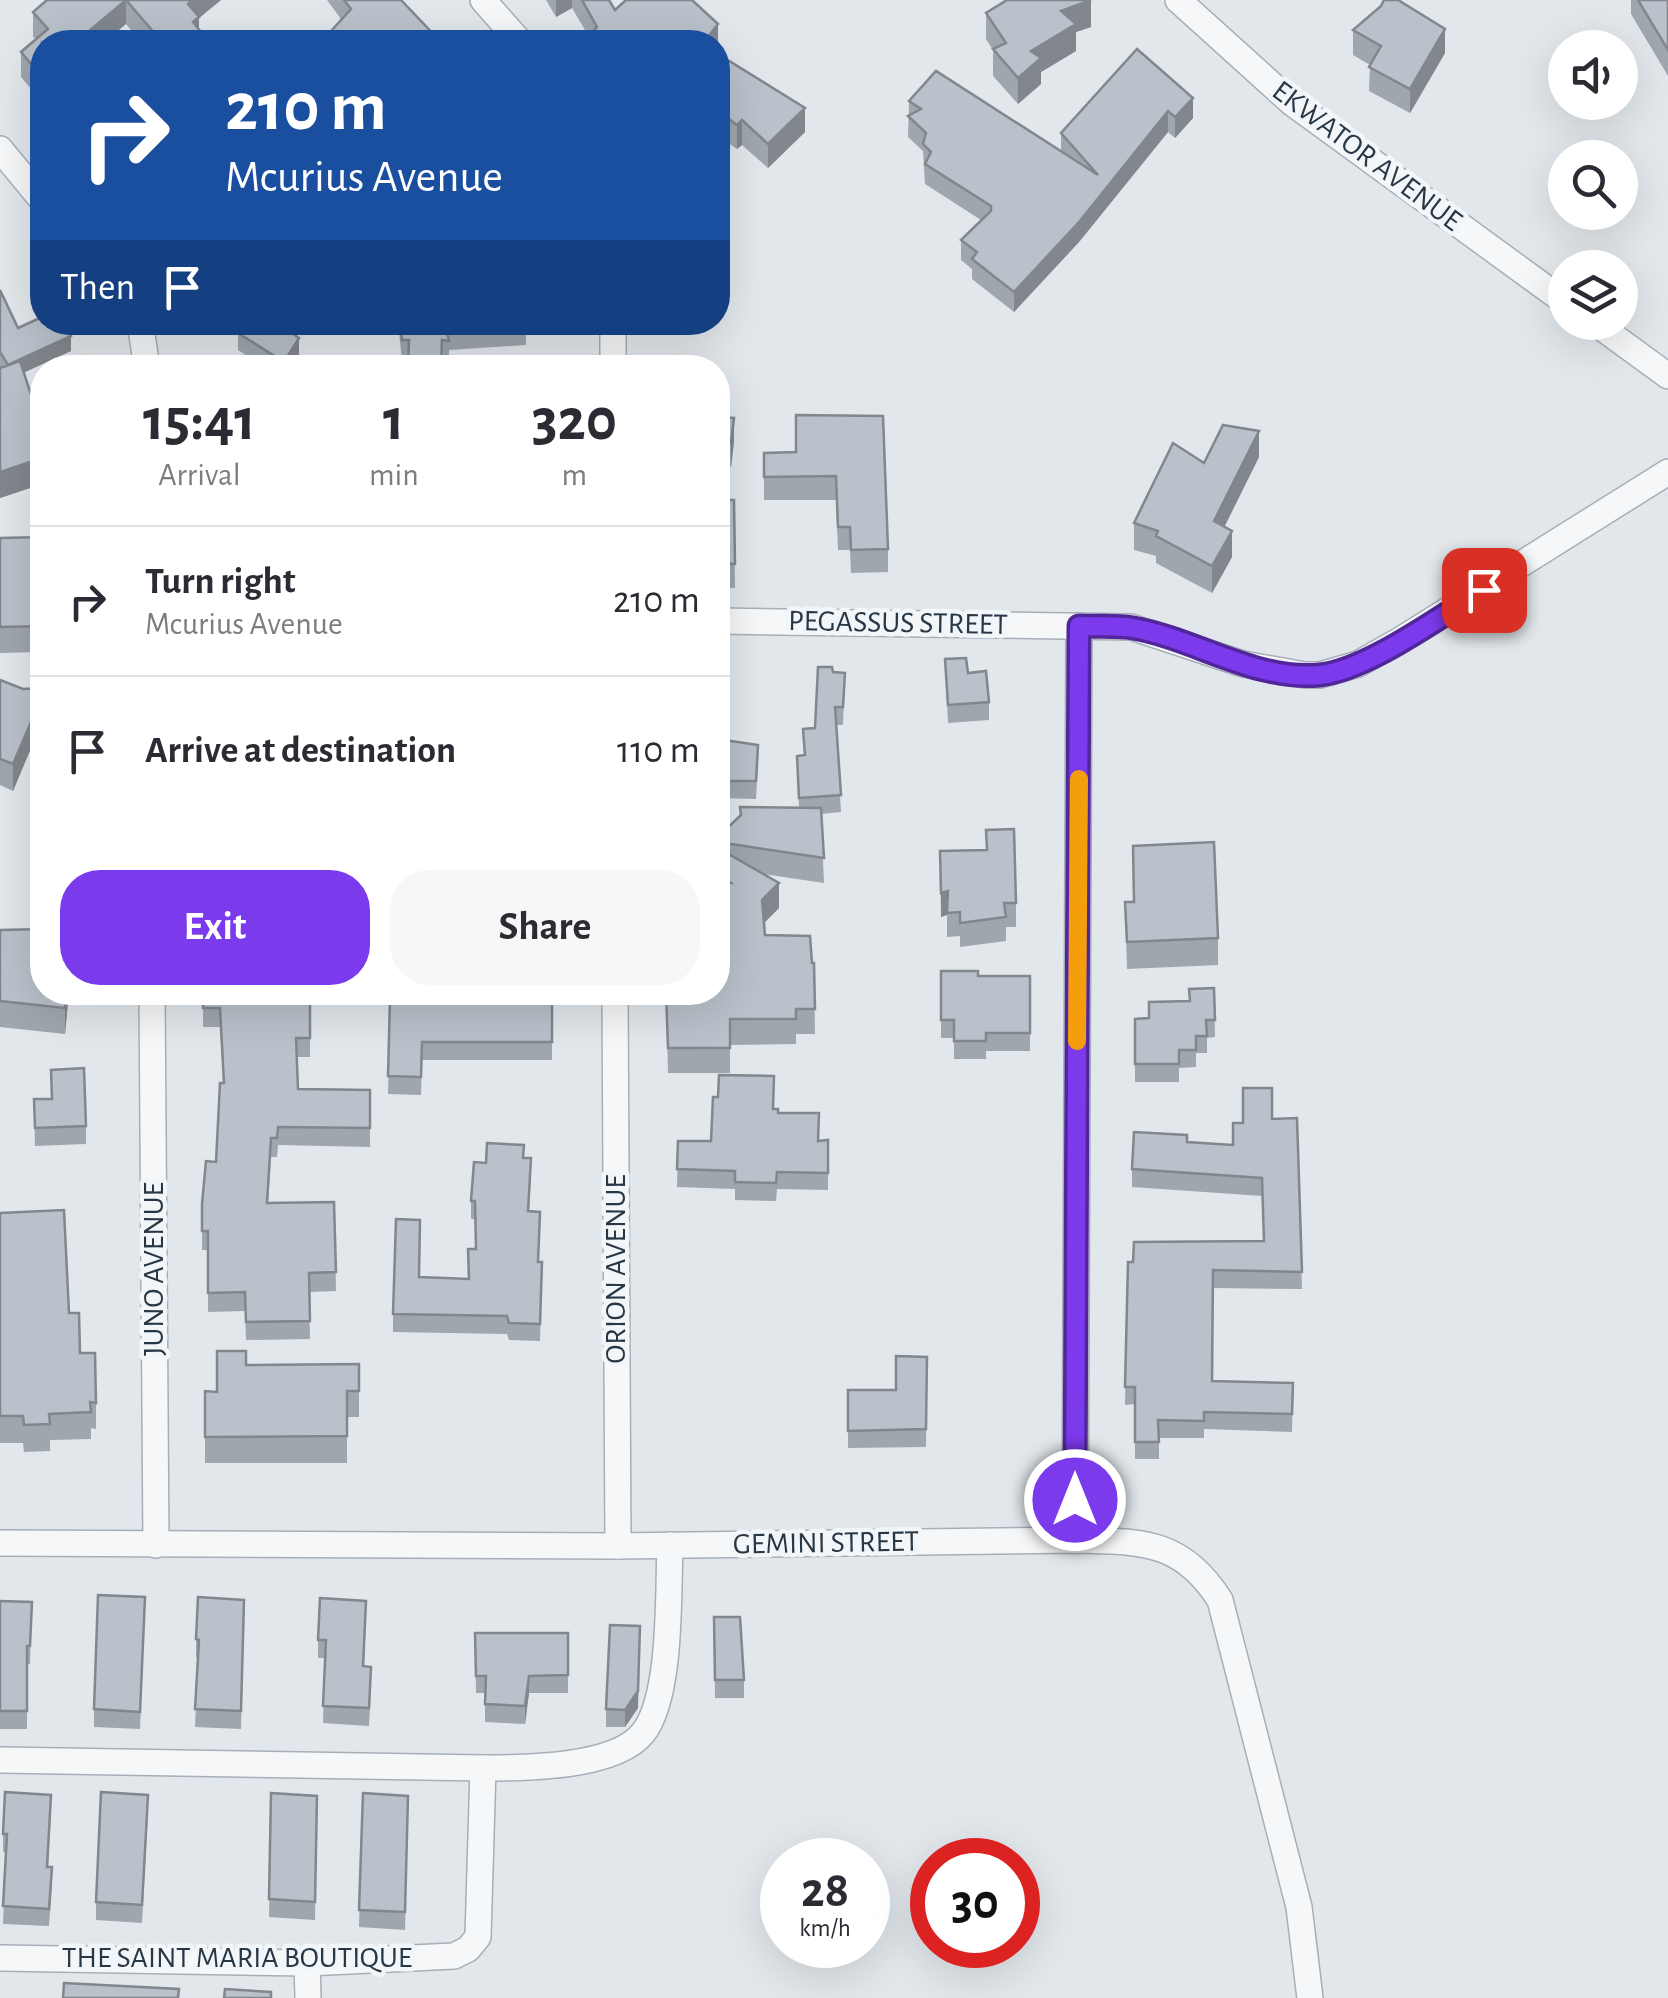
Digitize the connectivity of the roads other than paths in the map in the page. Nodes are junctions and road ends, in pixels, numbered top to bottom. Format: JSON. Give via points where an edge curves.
{"nodes":[{"id":1,"x":483,"y":0,"type":"edge"},
{"id":2,"x":1178,"y":0,"type":"edge"},
{"id":3,"x":509,"y":30,"type":"edge"},
{"id":4,"x":0,"y":150,"type":"edge"},
{"id":5,"x":30,"y":186,"type":"edge"},
{"id":6,"x":1548,"y":290,"type":"edge"},
{"id":7,"x":1619,"y":340,"type":"edge"},
{"id":8,"x":1668,"y":376,"type":"edge"},
{"id":9,"x":1668,"y":472,"type":"edge"},
{"id":10,"x":730,"y":621,"type":"edge"},
{"id":11,"x":1079,"y":626,"type":"junction"},
{"id":12,"x":152,"y":1005,"type":"edge"},
{"id":13,"x":616,"y":1005,"type":"edge"},
{"id":14,"x":1075,"y":1540,"type":"junction"},
{"id":15,"x":0,"y":1544,"type":"edge"},
{"id":16,"x":156,"y":1545,"type":"junction"},
{"id":17,"x":670,"y":1545,"type":"junction"},
{"id":18,"x":618,"y":1546,"type":"junction"},
{"id":19,"x":0,"y":1760,"type":"edge"},
{"id":20,"x":482,"y":1768,"type":"junction"},
{"id":21,"x":0,"y":1958,"type":"edge"},
{"id":22,"x":307,"y":1963,"type":"junction"},
{"id":23,"x":308,"y":1998,"type":"edge"},
{"id":24,"x":1310,"y":1998,"type":"edge"}],
"edges":[{"from":1,"to":3,"type":"street"},
{"from":2,"to":6,"type":"street","name":"EKWATOR AVENUE","via":[[1292,103]]},
{"from":4,"to":5,"type":"street"},
{"from":7,"to":8,"type":"street"},
{"from":9,"to":11,"type":"street","name":"PEGASSUS STREET","via":[[1396,642],[1335,672],[1281,673],[1130,627]]},
{"from":10,"to":11,"type":"street","name":"PEGASSUS STREET"},
{"from":11,"to":14,"type":"street"},
{"from":12,"to":16,"type":"street","name":"JUNO AVENUE"},
{"from":13,"to":18,"type":"street","name":"ORION AVENUE"},
{"from":14,"to":17,"type":"street","name":"GEMINI STREET"},
{"from":14,"to":24,"type":"street","name":"GEMINI STREET","via":[[1164,1548],[1206,1578],[1220,1600],[1299,1907]]},
{"from":15,"to":16,"type":"street","name":"GEMINI STREET"},
{"from":16,"to":18,"type":"street","name":"GEMINI STREET"},
{"from":17,"to":18,"type":"street","name":"GEMINI STREET"},
{"from":17,"to":20,"type":"street","via":[[662,1686],[645,1731],[613,1752],[574,1763]]},
{"from":19,"to":20,"type":"street"},
{"from":20,"to":22,"type":"street","name":"THE SAINT MARIA BOUTIQUE","via":[[480,1918],[468,1949],[454,1956]]},
{"from":21,"to":22,"type":"street","name":"THE SAINT MARIA BOUTIQUE"},
{"from":22,"to":23,"type":"street"}]}
